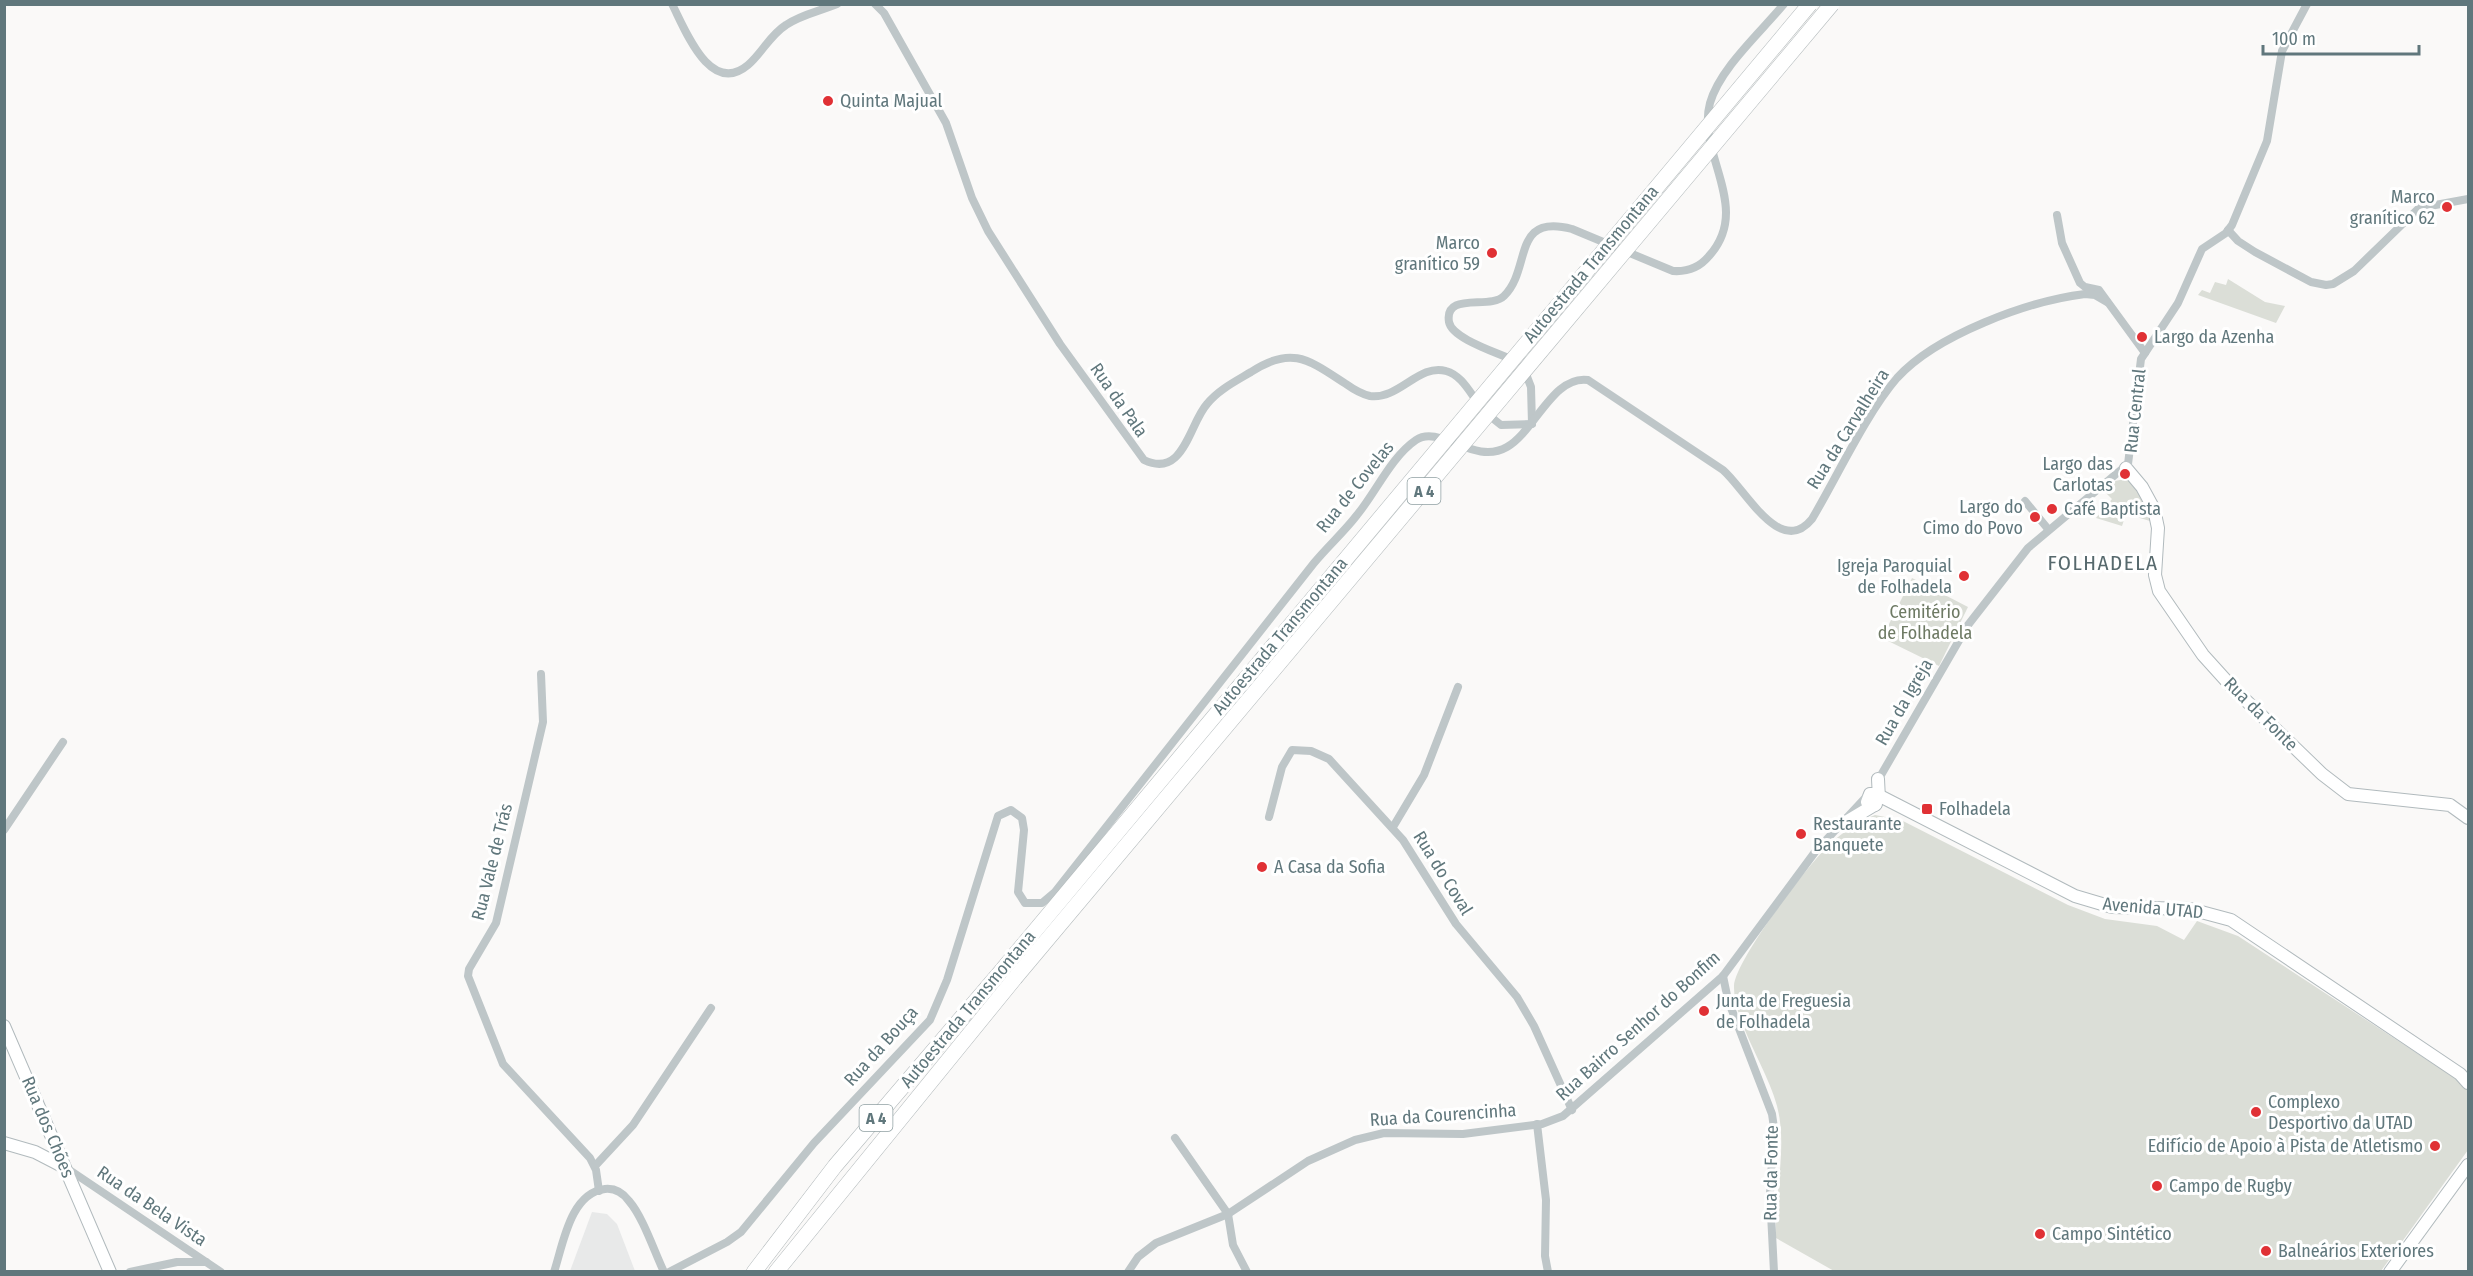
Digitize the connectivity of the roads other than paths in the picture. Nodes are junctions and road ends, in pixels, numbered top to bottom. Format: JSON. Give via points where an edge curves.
{"nodes":[{"id":1,"x":672,"y":4,"type":"edge"},
{"id":2,"x":837,"y":4,"type":"edge"},
{"id":3,"x":876,"y":4,"type":"edge"},
{"id":4,"x":1784,"y":4,"type":"edge"},
{"id":5,"x":1810,"y":4,"type":"edge"},
{"id":6,"x":1832,"y":4,"type":"edge"},
{"id":7,"x":2307,"y":4,"type":"edge"},
{"id":8,"x":2469,"y":199,"type":"edge"},
{"id":9,"x":2057,"y":215,"type":"dead end"},
{"id":10,"x":2228,"y":230,"type":"junction"},
{"id":11,"x":2107,"y":302,"type":"junction"},
{"id":12,"x":2145,"y":353,"type":"junction"},
{"id":13,"x":1532,"y":424,"type":"junction"},
{"id":14,"x":2126,"y":468,"type":"junction"},
{"id":15,"x":2025,"y":501,"type":"dead end"},
{"id":16,"x":1817,"y":510,"type":"joint"},
{"id":17,"x":2048,"y":529,"type":"junction"},
{"id":18,"x":542,"y":674,"type":"dead end"},
{"id":19,"x":1458,"y":687,"type":"dead end"},
{"id":20,"x":63,"y":742,"type":"dead end"},
{"id":21,"x":1878,"y":779,"type":"joint"},
{"id":22,"x":1872,"y":798,"type":"junction"},
{"id":23,"x":1269,"y":817,"type":"dead end"},
{"id":24,"x":2469,"y":818,"type":"edge"},
{"id":25,"x":1841,"y":825,"type":"joint"},
{"id":26,"x":1393,"y":827,"type":"junction"},
{"id":27,"x":4,"y":830,"type":"edge"},
{"id":28,"x":1057,"y":890,"type":"joint"},
{"id":29,"x":1009,"y":974,"type":"junction"},
{"id":30,"x":1724,"y":976,"type":"junction"},
{"id":31,"x":711,"y":1008,"type":"dead end"},
{"id":32,"x":4,"y":1026,"type":"edge"},
{"id":33,"x":2466,"y":1078,"type":"edge"},
{"id":34,"x":1572,"y":1110,"type":"junction"},
{"id":35,"x":1537,"y":1124,"type":"junction"},
{"id":36,"x":50,"y":1135,"type":"junction"},
{"id":37,"x":1174,"y":1138,"type":"dead end"},
{"id":38,"x":4,"y":1143,"type":"edge"},
{"id":39,"x":19,"y":1147,"type":"junction"},
{"id":40,"x":2469,"y":1165,"type":"edge"},
{"id":41,"x":595,"y":1166,"type":"junction"},
{"id":42,"x":65,"y":1167,"type":"junction"},
{"id":43,"x":599,"y":1191,"type":"junction"},
{"id":44,"x":1228,"y":1214,"type":"junction"},
{"id":45,"x":208,"y":1263,"type":"junction"},
{"id":46,"x":1545,"y":1269,"type":"edge"},
{"id":47,"x":152,"y":1270,"type":"edge"},
{"id":48,"x":112,"y":1271,"type":"edge"},
{"id":49,"x":130,"y":1272,"type":"edge"},
{"id":50,"x":221,"y":1272,"type":"edge"},
{"id":51,"x":554,"y":1272,"type":"edge"},
{"id":52,"x":664,"y":1272,"type":"edge"},
{"id":53,"x":669,"y":1272,"type":"edge"},
{"id":54,"x":754,"y":1272,"type":"edge"},
{"id":55,"x":776,"y":1272,"type":"edge"},
{"id":56,"x":1128,"y":1272,"type":"edge"},
{"id":57,"x":1246,"y":1272,"type":"edge"},
{"id":58,"x":1774,"y":1272,"type":"edge"},
{"id":59,"x":2390,"y":1272,"type":"edge"}],
"edges":[{"from":1,"to":2,"type":"street","via":[[705,63],[723,72],[747,66],[786,25]]},
{"from":3,"to":13,"type":"street","name":"Rua da Pala","via":[[946,123],[988,231],[1060,344],[1144,460],[1161,463],[1176,458],[1202,409],[1213,398],[1258,368],[1286,357],[1308,360],[1371,396],[1388,394],[1433,370],[1449,371],[1496,423]]},
{"from":4,"to":13,"type":"street","via":[[1724,76],[1711,99],[1707,120],[1724,188],[1726,216],[1720,241],[1706,260],[1684,272],[1673,271],[1572,229],[1547,226],[1533,233],[1527,242],[1512,284],[1502,298],[1490,303],[1462,302],[1453,308],[1449,323],[1456,333],[1519,363],[1526,371],[1531,387]]},
{"from":5,"to":29,"type":"highway","name":"Autoestrada Transmontana","number":"A 4","bridge":true},
{"from":6,"to":29,"type":"highway","name":"Autoestrada Transmontana","number":"A 4","bridge":true},
{"from":7,"to":10,"type":"street","via":[[2282,51],[2267,141]]},
{"from":8,"to":10,"type":"street","via":[[2414,211],[2378,250],[2333,284],[2311,282],[2244,246]]},
{"from":9,"to":11,"type":"street","via":[[2063,246],[2080,282],[2098,289]]},
{"from":10,"to":12,"type":"street","via":[[2202,249],[2181,296]]},
{"from":11,"to":12,"type":"street"},
{"from":11,"to":16,"type":"street","name":"Rua da Carvalheira","via":[[2085,294],[2010,311],[1913,363],[1888,391]]},
{"from":12,"to":14,"type":"street","name":"Rua Central","via":[[2139,367]]},
{"from":13,"to":16,"type":"street","name":"Rua de Covelas","via":[[1566,384],[1588,380],[1723,470],[1772,525],[1782,530],[1801,529]]},
{"from":13,"to":28,"type":"street","name":"Rua de Covelas","via":[[1515,442],[1493,452],[1474,451],[1428,436],[1409,446]]},
{"from":14,"to":17,"type":"street","name":"Rua Central"},
{"from":14,"to":24,"type":"street","name":"Rua da Fonte","via":[[2154,509],[2159,591],[2203,655],[2243,697],[2348,794],[2450,805]]},
{"from":15,"to":17,"type":"street"},
{"from":17,"to":21,"type":"street","name":"Rua da Igreja","via":[[2031,544],[1968,625]]},
{"from":18,"to":41,"type":"street","name":"Rua Vale de Trás","via":[[543,722],[496,923],[468,976],[502,1064]]},
{"from":19,"to":26,"type":"street","via":[[1429,765]]},
{"from":20,"to":27,"type":"street"},
{"from":21,"to":22,"type":"street"},
{"from":22,"to":25,"type":"street"},
{"from":22,"to":33,"type":"street","name":"Avenida UTAD","via":[[1892,804],[2057,888],[2095,903],[2190,909],[2231,920]]},
{"from":23,"to":26,"type":"street","name":"Rua do Coval","via":[[1283,763],[1298,748],[1329,759]]},
{"from":25,"to":30,"type":"street","name":"Rua Bairro Senhor do Bonfim","via":[[1815,852]]},
{"from":26,"to":34,"type":"street","name":"Rua do Coval","via":[[1456,924],[1517,997]]},
{"from":28,"to":53,"type":"street","name":"Rua da Bouça","via":[[1036,905],[1020,897],[1017,888],[1024,822],[1014,811],[1001,813],[994,823],[942,995],[926,1025],[814,1143],[737,1236]]},
{"from":29,"to":54,"type":"highway","name":"Autoestrada Transmontana","number":"A 4","via":[[835,1166]]},
{"from":29,"to":55,"type":"highway","name":"Autoestrada Transmontana","number":"A 4"},
{"from":30,"to":34,"type":"street","name":"Rua Bairro Senhor do Bonfim"},
{"from":30,"to":58,"type":"street","name":"Rua da Fonte","via":[[1730,1004],[1772,1114],[1770,1218]]},
{"from":31,"to":41,"type":"street","via":[[633,1125]]},
{"from":32,"to":36,"type":"street","name":"Rua dos Chões"},
{"from":34,"to":35,"type":"street","name":"Rua Bairro Senhor do Bonfim","via":[[1558,1119]]},
{"from":35,"to":44,"type":"street","name":"Rua da Courencinha","via":[[1450,1135],[1364,1136],[1308,1161]]},
{"from":35,"to":46,"type":"street","via":[[1547,1207]]},
{"from":36,"to":39,"type":"street","via":[[38,1145]]},
{"from":36,"to":42,"type":"street","name":"Rua dos Chões"},
{"from":37,"to":44,"type":"street"},
{"from":38,"to":39,"type":"street"},
{"from":39,"to":42,"type":"street"},
{"from":40,"to":59,"type":"street"},
{"from":41,"to":43,"type":"street"},
{"from":42,"to":45,"type":"street","name":"Rua da Bela Vista"},
{"from":42,"to":48,"type":"street","name":"Rua dos Chões"},
{"from":43,"to":51,"type":"street","via":[[576,1210]]},
{"from":43,"to":52,"type":"street","via":[[616,1191],[629,1200]]},
{"from":44,"to":56,"type":"street","name":"Rua da Courencinha","via":[[1156,1243],[1138,1257]]},
{"from":44,"to":57,"type":"street","via":[[1233,1245]]},
{"from":45,"to":47,"type":"street","via":[[186,1261]]},
{"from":45,"to":50,"type":"street","name":"Rua da Bela Vista"},
{"from":47,"to":49,"type":"street"}]}
